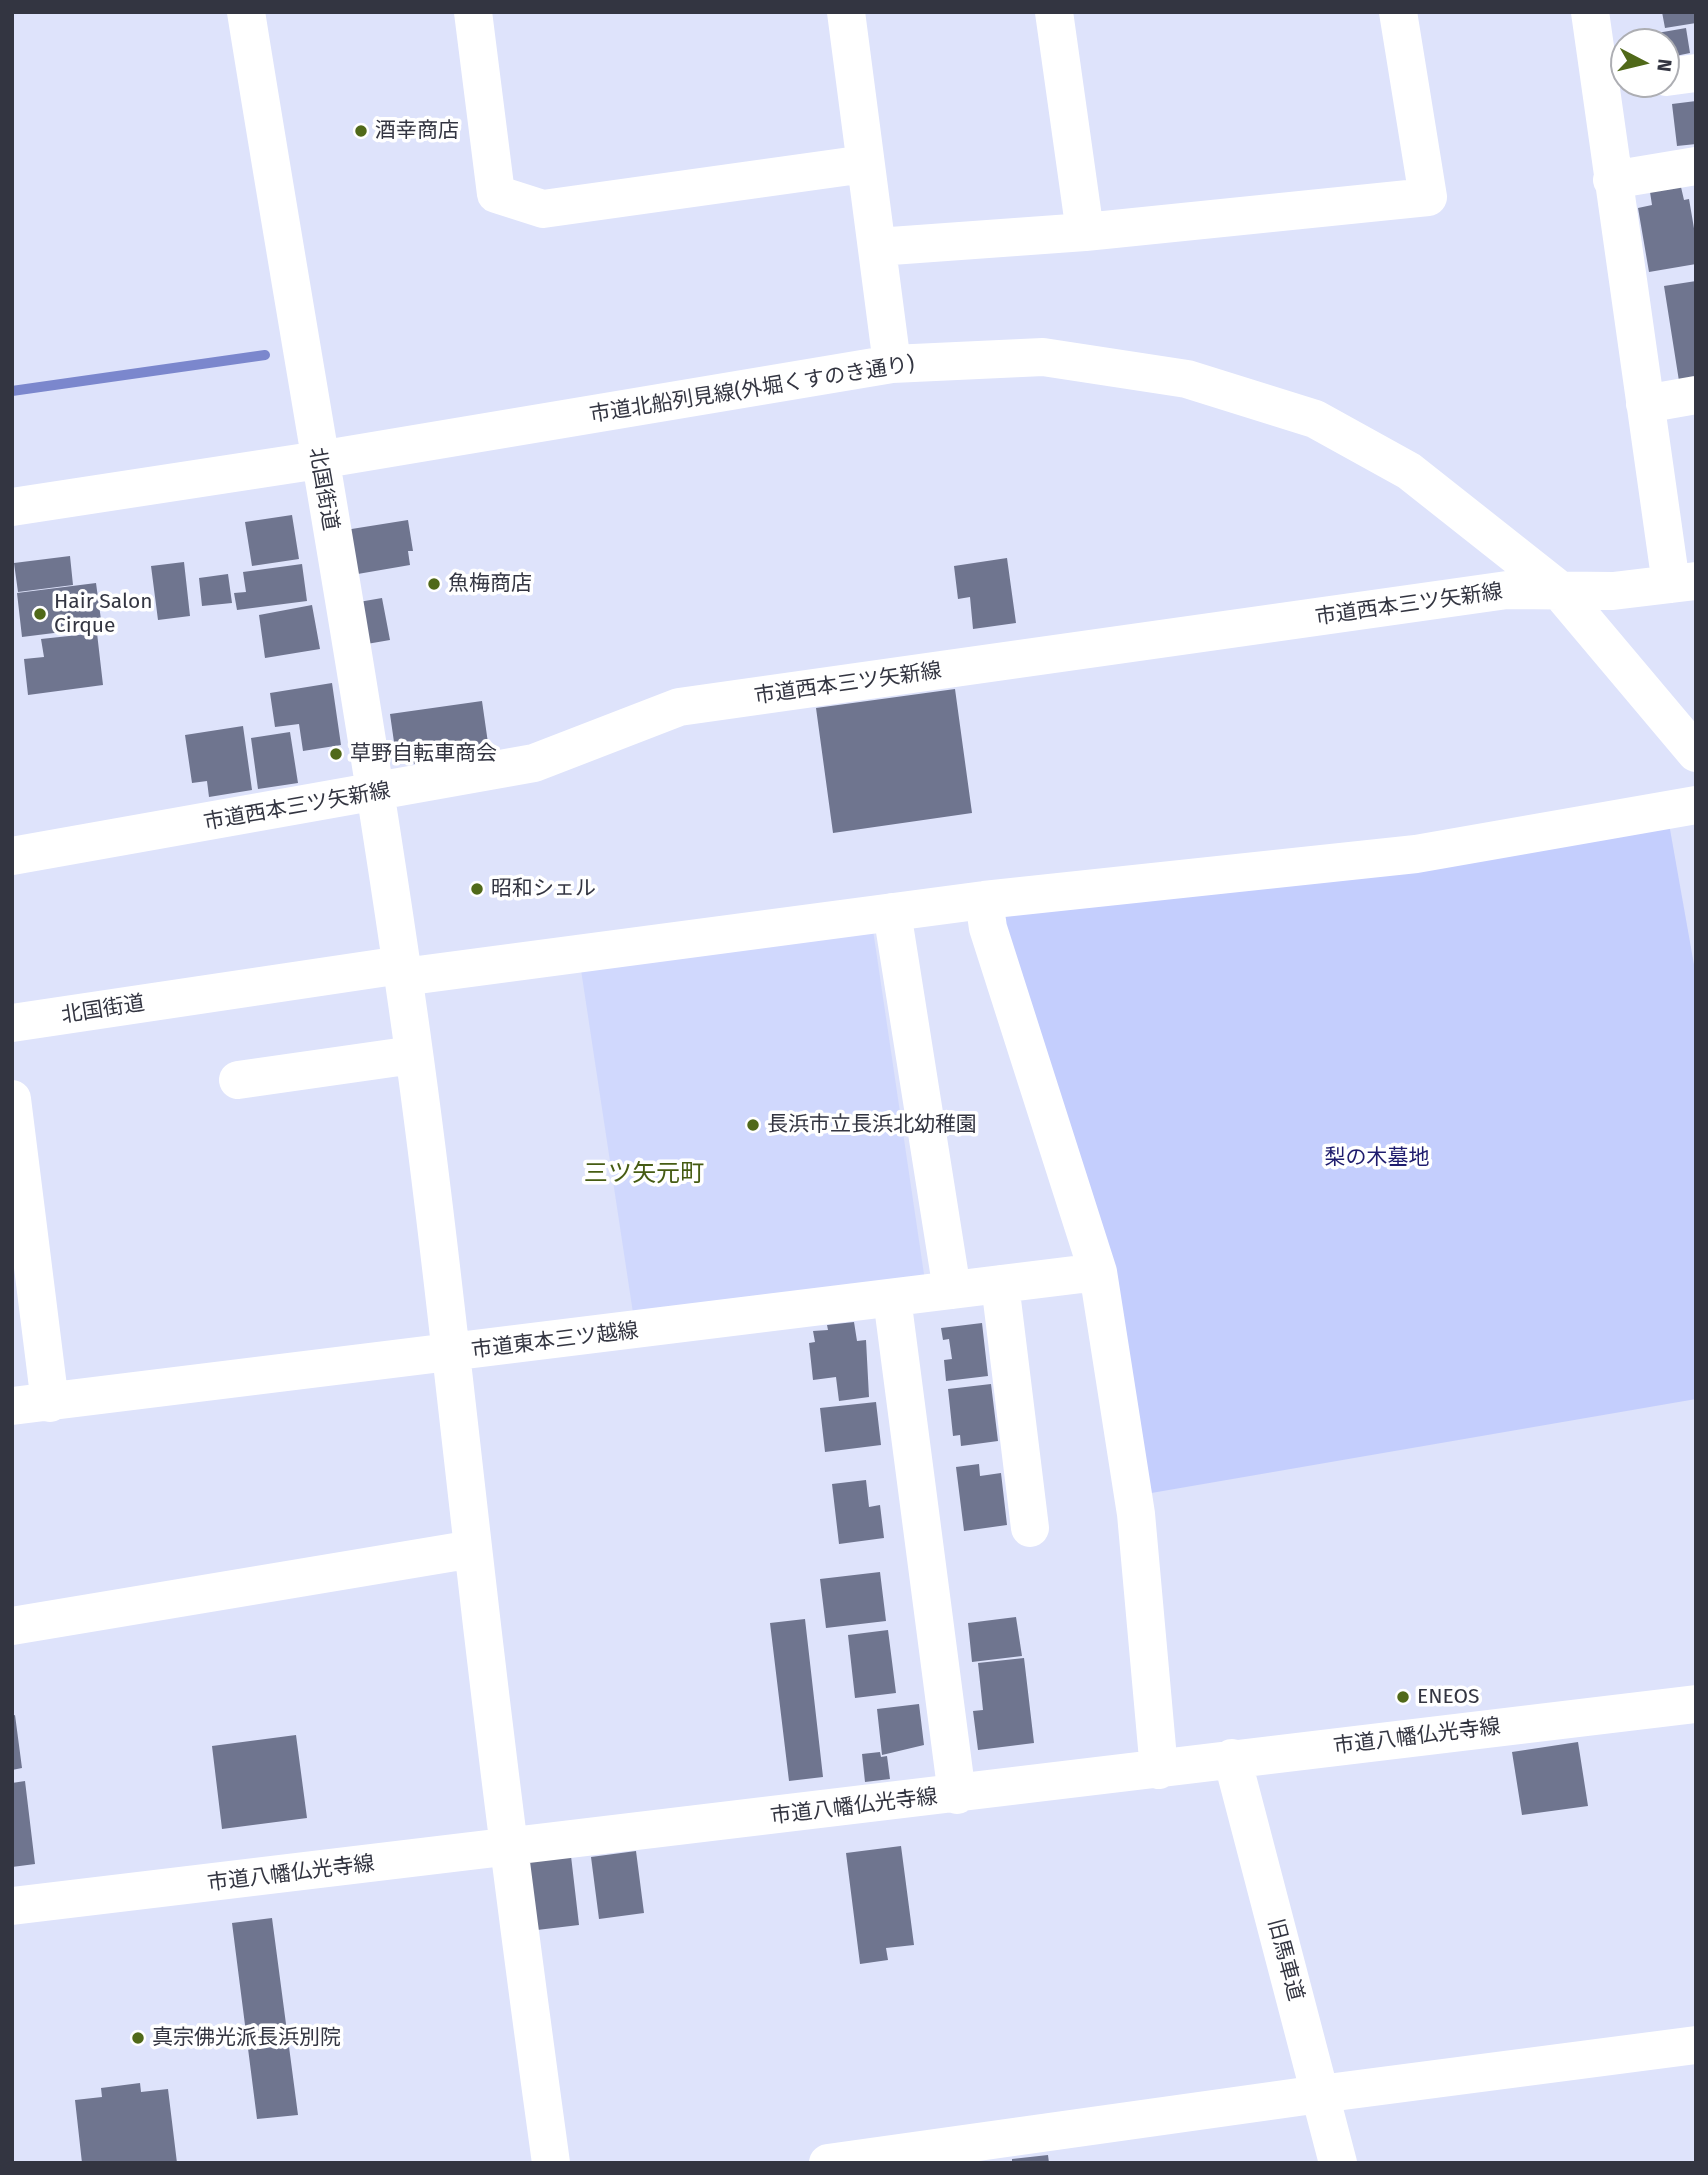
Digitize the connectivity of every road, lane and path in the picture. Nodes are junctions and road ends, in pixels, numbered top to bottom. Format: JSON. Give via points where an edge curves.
{"nodes":[{"id":1,"x":246,"y":12,"type":"edge"},
{"id":2,"x":473,"y":12,"type":"edge"},
{"id":3,"x":846,"y":12,"type":"edge"},
{"id":4,"x":1054,"y":12,"type":"edge"},
{"id":5,"x":1398,"y":12,"type":"edge"},
{"id":6,"x":1590,"y":12,"type":"edge"},
{"id":7,"x":1610,"y":78,"type":"edge"},
{"id":8,"x":1612,"y":98,"type":"edge"},
{"id":9,"x":865,"y":164,"type":"junction"},
{"id":10,"x":1696,"y":166,"type":"edge"},
{"id":11,"x":1612,"y":180,"type":"junction"},
{"id":12,"x":1085,"y":232,"type":"junction"},
{"id":13,"x":877,"y":247,"type":"junction"},
{"id":14,"x":892,"y":364,"type":"junction"},
{"id":15,"x":1696,"y":395,"type":"edge"},
{"id":16,"x":1644,"y":404,"type":"junction"},
{"id":17,"x":319,"y":460,"type":"junction"},
{"id":18,"x":12,"y":507,"type":"edge"},
{"id":19,"x":1683,"y":582,"type":"edge"},
{"id":20,"x":1557,"y":588,"type":"junction"},
{"id":21,"x":1696,"y":753,"type":"edge"},
{"id":22,"x":377,"y":793,"type":"junction"},
{"id":23,"x":1696,"y":805,"type":"edge"},
{"id":24,"x":12,"y":856,"type":"edge"},
{"id":25,"x":984,"y":900,"type":"junction"},
{"id":26,"x":892,"y":912,"type":"junction"},
{"id":27,"x":402,"y":971,"type":"junction"},
{"id":28,"x":12,"y":1023,"type":"edge"},
{"id":29,"x":413,"y":1055,"type":"junction"},
{"id":30,"x":238,"y":1080,"type":"dead end"},
{"id":31,"x":12,"y":1099,"type":"edge"},
{"id":32,"x":1098,"y":1272,"type":"junction"},
{"id":33,"x":1000,"y":1284,"type":"junction"},
{"id":34,"x":952,"y":1290,"type":"junction"},
{"id":35,"x":892,"y":1298,"type":"junction"},
{"id":36,"x":453,"y":1353,"type":"junction"},
{"id":37,"x":50,"y":1403,"type":"junction"},
{"id":38,"x":12,"y":1406,"type":"edge"},
{"id":39,"x":1030,"y":1528,"type":"dead end"},
{"id":40,"x":473,"y":1549,"type":"junction"},
{"id":41,"x":12,"y":1626,"type":"edge"},
{"id":42,"x":1696,"y":1704,"type":"edge"},
{"id":43,"x":1232,"y":1758,"type":"junction"},
{"id":44,"x":1159,"y":1770,"type":"junction"},
{"id":45,"x":957,"y":1795,"type":"junction"},
{"id":46,"x":508,"y":1848,"type":"junction"},
{"id":47,"x":12,"y":1906,"type":"edge"},
{"id":48,"x":1696,"y":2045,"type":"edge"},
{"id":49,"x":1320,"y":2094,"type":"junction"},
{"id":50,"x":551,"y":2163,"type":"edge"},
{"id":51,"x":828,"y":2163,"type":"edge"},
{"id":52,"x":1338,"y":2163,"type":"edge"}],
"edges":[{"from":1,"to":17,"type":"street","name":"北国街道"},
{"from":2,"to":9,"type":"street","via":[[496,194],[542,209]]},
{"from":3,"to":9,"type":"street"},
{"from":4,"to":12,"type":"street"},
{"from":5,"to":12,"type":"street","via":[[1428,197]]},
{"from":6,"to":7,"type":"street"},
{"from":8,"to":11,"type":"street"},
{"from":9,"to":13,"type":"street"},
{"from":10,"to":11,"type":"street"},
{"from":11,"to":16,"type":"street"},
{"from":12,"to":13,"type":"street"},
{"from":13,"to":14,"type":"street"},
{"from":14,"to":17,"type":"street","name":"市道北船列見線(外堀くすのき通り)"},
{"from":14,"to":20,"type":"street","name":"市道北船列見線(外堀くすのき通り)","via":[[1043,357],[1187,379],[1315,419],[1409,471]]},
{"from":15,"to":16,"type":"street"},
{"from":16,"to":19,"type":"street"},
{"from":17,"to":18,"type":"street","name":"市道北船列見線(外堀くすのき通り)"},
{"from":17,"to":22,"type":"street","name":"北国街道"},
{"from":19,"to":20,"type":"street","name":"市道西本三ツ矢新線","via":[[1613,591]]},
{"from":20,"to":21,"type":"street","name":"市道北船列見線(外堀くすのき通り)"},
{"from":20,"to":22,"type":"street","name":"市道西本三ツ矢新線","via":[[1507,590],[679,707],[534,763]]},
{"from":22,"to":24,"type":"street","name":"市道西本三ツ矢新線"},
{"from":22,"to":27,"type":"street","name":"北国街道"},
{"from":23,"to":25,"type":"street","via":[[1416,854]]},
{"from":25,"to":26,"type":"street"},
{"from":25,"to":32,"type":"street","via":[[988,928]]},
{"from":26,"to":27,"type":"street"},
{"from":26,"to":34,"type":"street"},
{"from":27,"to":28,"type":"street","name":"北国街道"},
{"from":27,"to":29,"type":"street"},
{"from":29,"to":30,"type":"street"},
{"from":29,"to":36,"type":"street"},
{"from":31,"to":37,"type":"street"},
{"from":32,"to":33,"type":"street","name":"市道東本三ツ越線"},
{"from":32,"to":44,"type":"street","via":[[1136,1514]]},
{"from":33,"to":34,"type":"street","name":"市道東本三ツ越線"},
{"from":33,"to":39,"type":"street"},
{"from":34,"to":35,"type":"street","name":"市道東本三ツ越線"},
{"from":35,"to":36,"type":"street","name":"市道東本三ツ越線"},
{"from":35,"to":45,"type":"street"},
{"from":36,"to":37,"type":"street","name":"市道東本三ツ越線"},
{"from":36,"to":40,"type":"street"},
{"from":37,"to":38,"type":"street","name":"市道東本三ツ越線"},
{"from":40,"to":41,"type":"street"},
{"from":40,"to":46,"type":"street"},
{"from":42,"to":43,"type":"street","name":"市道八幡仏光寺線"},
{"from":43,"to":44,"type":"street","name":"市道八幡仏光寺線"},
{"from":43,"to":49,"type":"street","name":"旧馬車道"},
{"from":44,"to":45,"type":"street","name":"市道八幡仏光寺線"},
{"from":45,"to":46,"type":"street","name":"市道八幡仏光寺線"},
{"from":46,"to":47,"type":"street","name":"市道八幡仏光寺線"},
{"from":46,"to":50,"type":"street"},
{"from":48,"to":49,"type":"street"},
{"from":49,"to":51,"type":"street"},
{"from":49,"to":52,"type":"street","name":"旧馬車道"}]}
